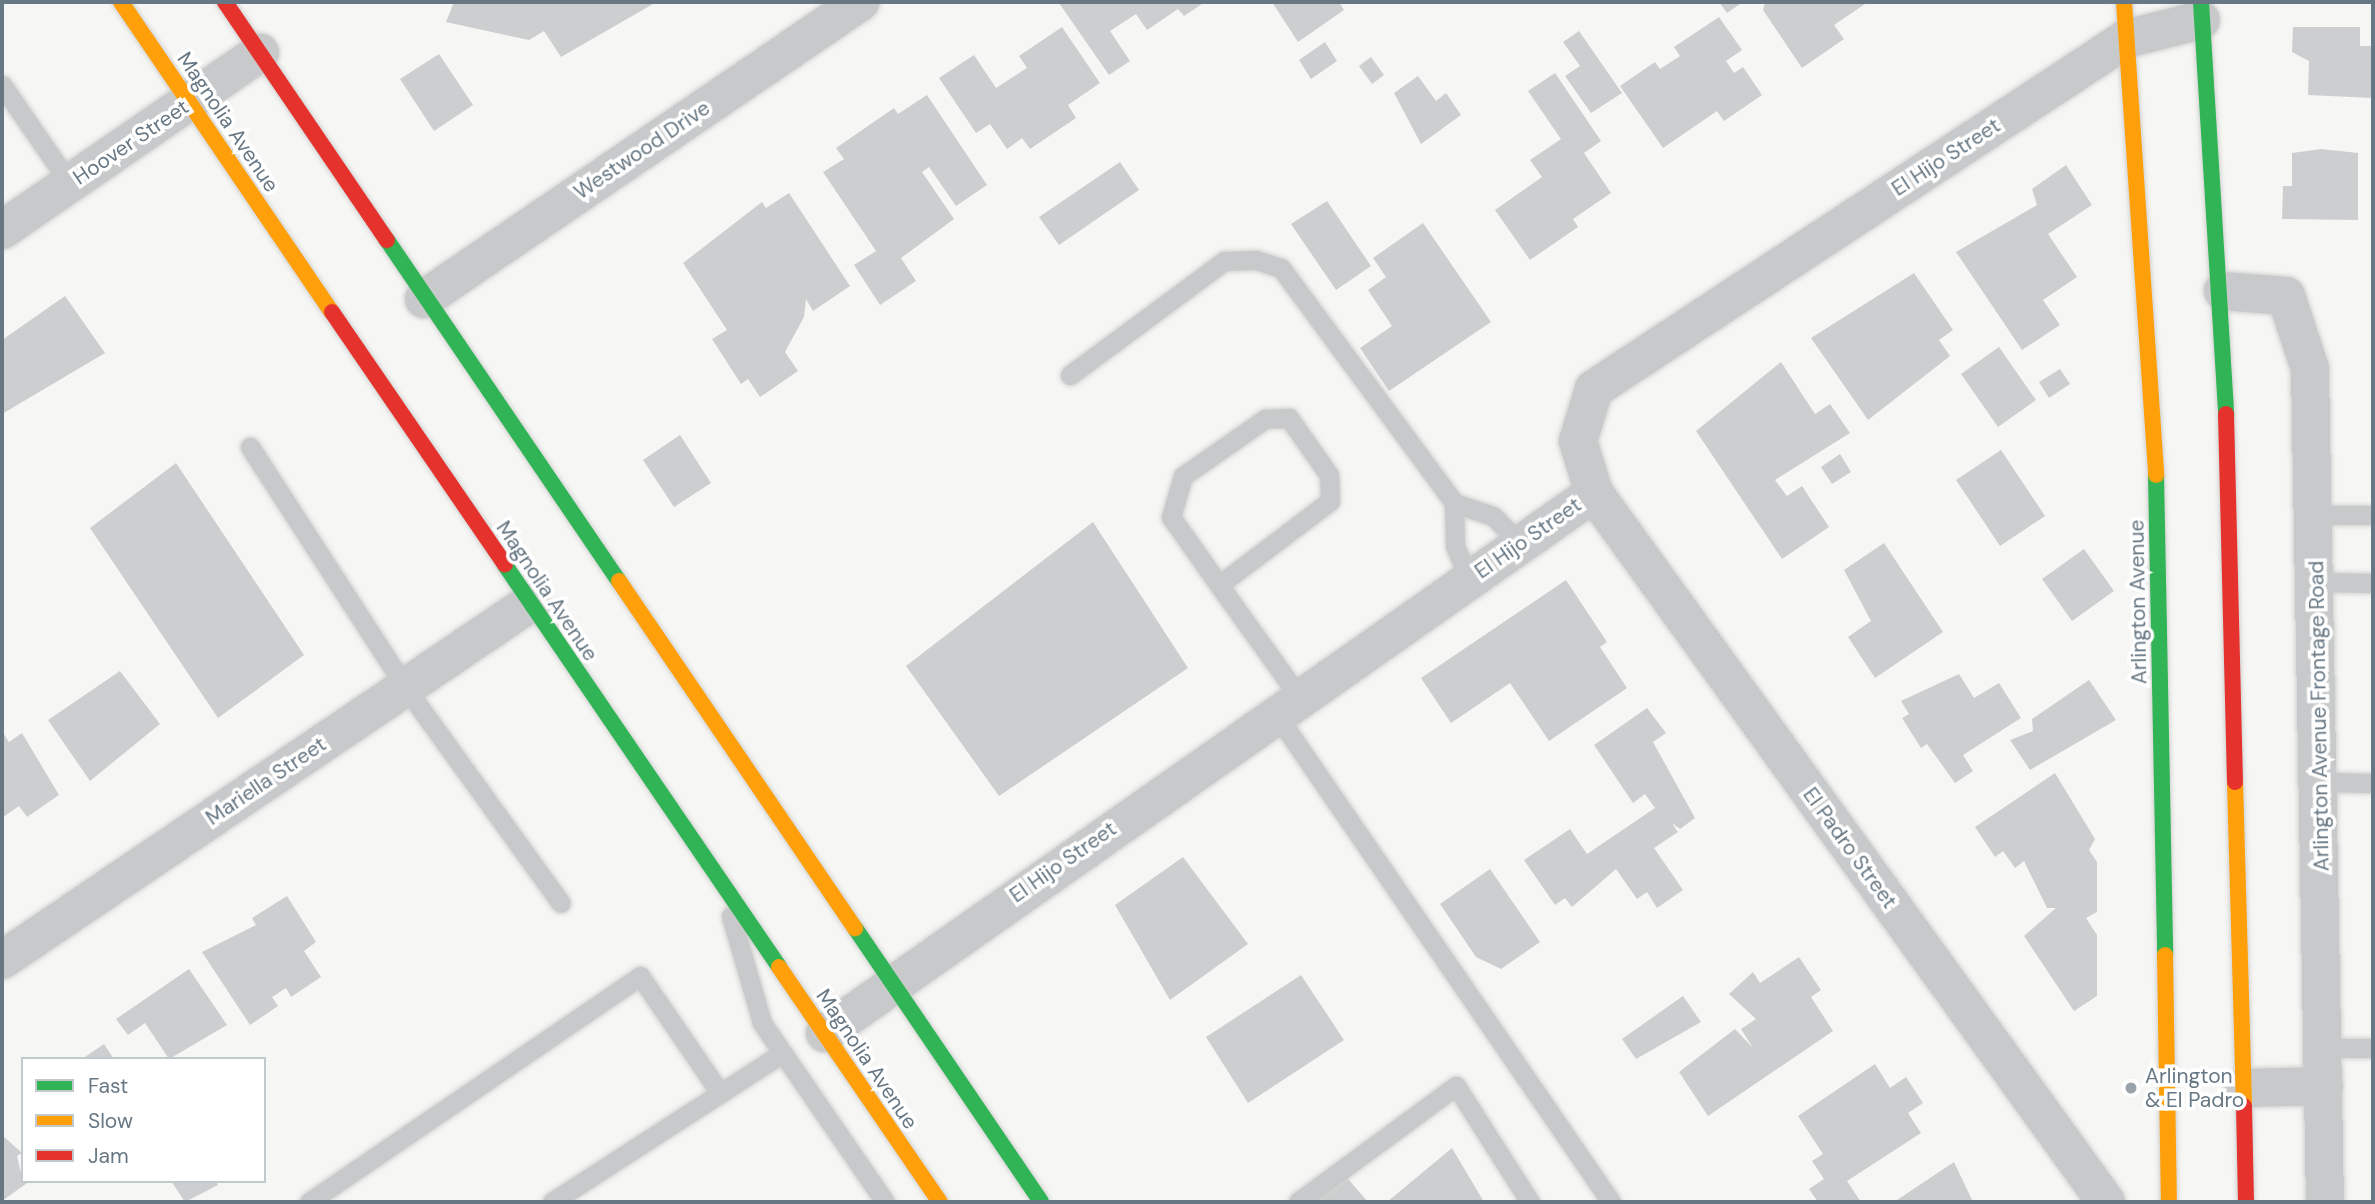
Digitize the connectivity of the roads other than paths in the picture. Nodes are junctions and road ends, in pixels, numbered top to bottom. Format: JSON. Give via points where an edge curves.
{"nodes":[{"id":1,"x":121,"y":2,"type":"edge"},
{"id":2,"x":225,"y":2,"type":"edge"},
{"id":3,"x":860,"y":2,"type":"edge"},
{"id":4,"x":2201,"y":11,"type":"edge"},
{"id":5,"x":2125,"y":20,"type":"edge"},
{"id":6,"x":260,"y":53,"type":"junction"},
{"id":7,"x":2,"y":85,"type":"edge"},
{"id":8,"x":190,"y":102,"type":"junction"},
{"id":9,"x":70,"y":184,"type":"junction"},
{"id":10,"x":2,"y":230,"type":"edge"},
{"id":11,"x":2223,"y":291,"type":"junction"},
{"id":12,"x":424,"y":299,"type":"junction"},
{"id":13,"x":1070,"y":375,"type":"dead end"},
{"id":14,"x":250,"y":447,"type":"dead end"},
{"id":15,"x":1594,"y":493,"type":"junction"},
{"id":16,"x":1454,"y":503,"type":"junction"},
{"id":17,"x":2315,"y":515,"type":"junction"},
{"id":18,"x":2373,"y":515,"type":"edge"},
{"id":19,"x":1520,"y":543,"type":"junction"},
{"id":20,"x":1469,"y":579,"type":"junction"},
{"id":21,"x":2317,"y":582,"type":"junction"},
{"id":22,"x":2373,"y":583,"type":"edge"},
{"id":23,"x":1219,"y":585,"type":"junction"},
{"id":24,"x":530,"y":603,"type":"junction"},
{"id":25,"x":405,"y":687,"type":"junction"},
{"id":26,"x":1288,"y":706,"type":"junction"},
{"id":27,"x":2320,"y":782,"type":"junction"},
{"id":28,"x":2373,"y":783,"type":"edge"},
{"id":29,"x":720,"y":881,"type":"junction"},
{"id":30,"x":561,"y":903,"type":"dead end"},
{"id":31,"x":2,"y":960,"type":"edge"},
{"id":32,"x":889,"y":983,"type":"junction"},
{"id":33,"x":825,"y":1033,"type":"junction"},
{"id":34,"x":2324,"y":1048,"type":"junction"},
{"id":35,"x":2373,"y":1048,"type":"edge"},
{"id":36,"x":782,"y":1053,"type":"junction"},
{"id":37,"x":2324,"y":1086,"type":"junction"},
{"id":38,"x":2244,"y":1088,"type":"junction"},
{"id":39,"x":720,"y":1093,"type":"junction"},
{"id":40,"x":309,"y":1202,"type":"edge"},
{"id":41,"x":552,"y":1202,"type":"edge"},
{"id":42,"x":885,"y":1202,"type":"edge"},
{"id":43,"x":940,"y":1202,"type":"edge"},
{"id":44,"x":1041,"y":1202,"type":"edge"},
{"id":45,"x":1298,"y":1202,"type":"edge"},
{"id":46,"x":1530,"y":1202,"type":"edge"},
{"id":47,"x":1611,"y":1202,"type":"edge"},
{"id":48,"x":2105,"y":1202,"type":"edge"},
{"id":49,"x":2169,"y":1202,"type":"edge"},
{"id":50,"x":2246,"y":1202,"type":"edge"},
{"id":51,"x":2325,"y":1202,"type":"edge"}],
"edges":[{"from":1,"to":8,"type":"main road","name":"Magnolia Avenue"},
{"from":2,"to":6,"type":"main road"},
{"from":3,"to":12,"type":"street","name":"Westwood Drive"},
{"from":4,"to":5,"type":"street","name":"El Hijo Street"},
{"from":4,"to":11,"type":"main road"},
{"from":5,"to":15,"type":"street","name":"El Hijo Street","via":[[1594,390],[1578,441]]},
{"from":5,"to":49,"type":"main road","name":"Arlington Avenue","via":[[2155,393]]},
{"from":6,"to":8,"type":"street","name":"Hoover Street"},
{"from":6,"to":12,"type":"main road"},
{"from":7,"to":9,"type":"lane"},
{"from":8,"to":9,"type":"street","name":"Hoover Street"},
{"from":8,"to":24,"type":"main road","name":"Magnolia Avenue"},
{"from":9,"to":10,"type":"street","name":"Hoover Street"},
{"from":11,"to":17,"type":"street","name":"Arlington Avenue Frontage Road","via":[[2286,296],[2310,369]]},
{"from":11,"to":38,"type":"main road"},
{"from":12,"to":32,"type":"main road"},
{"from":13,"to":16,"type":"lane","via":[[1224,261],[1281,268]]},
{"from":14,"to":25,"type":"lane"},
{"from":15,"to":19,"type":"street","name":"El Hijo Street"},
{"from":15,"to":48,"type":"street","name":"El Padro Street"},
{"from":16,"to":19,"type":"lane","via":[[1493,516]]},
{"from":16,"to":20,"type":"lane","via":[[1455,546]]},
{"from":17,"to":18,"type":"lane"},
{"from":17,"to":21,"type":"street","name":"Arlington Avenue Frontage Road"},
{"from":19,"to":20,"type":"street","name":"El Hijo Street"},
{"from":20,"to":26,"type":"street","name":"El Hijo Street"},
{"from":21,"to":22,"type":"lane"},
{"from":21,"to":27,"type":"street","name":"Arlington Avenue Frontage Road"},
{"from":23,"to":23,"type":"lane","via":[[1171,517],[1182,476],[1265,419],[1289,418],[1329,475],[1330,500]]},
{"from":23,"to":26,"type":"lane"},
{"from":24,"to":25,"type":"street","name":"Mariella Street"},
{"from":24,"to":29,"type":"main road","name":"Magnolia Avenue"},
{"from":25,"to":30,"type":"lane"},
{"from":25,"to":31,"type":"street","name":"Mariella Street"},
{"from":26,"to":32,"type":"street","name":"El Hijo Street"},
{"from":26,"to":47,"type":"lane"},
{"from":27,"to":28,"type":"lane"},
{"from":27,"to":34,"type":"street","name":"Arlington Avenue Frontage Road"},
{"from":29,"to":33,"type":"main road","name":"Magnolia Avenue"},
{"from":29,"to":36,"type":"lane","via":[[762,1023]]},
{"from":32,"to":33,"type":"street","name":"El Hijo Street"},
{"from":32,"to":44,"type":"main road"},
{"from":33,"to":43,"type":"main road","name":"Magnolia Avenue"},
{"from":34,"to":35,"type":"lane"},
{"from":34,"to":37,"type":"street","name":"Arlington Avenue Frontage Road"},
{"from":36,"to":39,"type":"lane"},
{"from":36,"to":42,"type":"lane"},
{"from":37,"to":38,"type":"street"},
{"from":37,"to":51,"type":"street","name":"Arlington Avenue Frontage Road"},
{"from":38,"to":50,"type":"main road"},
{"from":39,"to":40,"type":"lane","via":[[640,976]]},
{"from":39,"to":41,"type":"lane"},
{"from":45,"to":46,"type":"lane","via":[[1456,1086]]}]}
